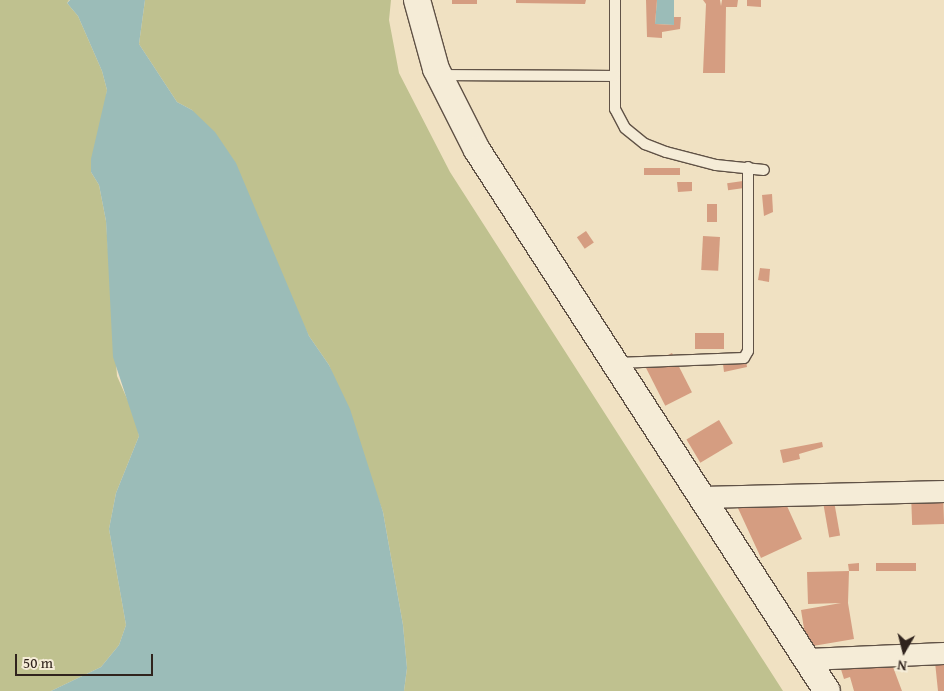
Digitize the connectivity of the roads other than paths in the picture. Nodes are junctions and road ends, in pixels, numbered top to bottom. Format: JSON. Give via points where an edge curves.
{"nodes":[{"id":1,"x":417,"y":0,"type":"edge"},
{"id":2,"x":614,"y":0,"type":"edge"},
{"id":3,"x":439,"y":75,"type":"junction"},
{"id":4,"x":615,"y":76,"type":"junction"},
{"id":5,"x":748,"y":167,"type":"junction"},
{"id":6,"x":764,"y":170,"type":"dead end"},
{"id":7,"x":616,"y":363,"type":"junction"},
{"id":8,"x":944,"y":491,"type":"edge"},
{"id":9,"x":702,"y":497,"type":"junction"},
{"id":10,"x":944,"y":653,"type":"edge"},
{"id":11,"x":807,"y":659,"type":"junction"},
{"id":12,"x":827,"y":691,"type":"edge"}],
"edges":[{"from":1,"to":3,"type":"street"},
{"from":2,"to":4,"type":"lane"},
{"from":3,"to":4,"type":"lane"},
{"from":3,"to":7,"type":"street","via":[[478,150]]},
{"from":4,"to":5,"type":"lane","via":[[614,109],[625,128],[645,144],[691,159]]},
{"from":5,"to":6,"type":"lane"},
{"from":5,"to":7,"type":"lane","via":[[748,351],[744,358]]},
{"from":7,"to":9,"type":"street"},
{"from":8,"to":9,"type":"street"},
{"from":9,"to":11,"type":"street"},
{"from":10,"to":11,"type":"street"},
{"from":11,"to":12,"type":"street"}]}
